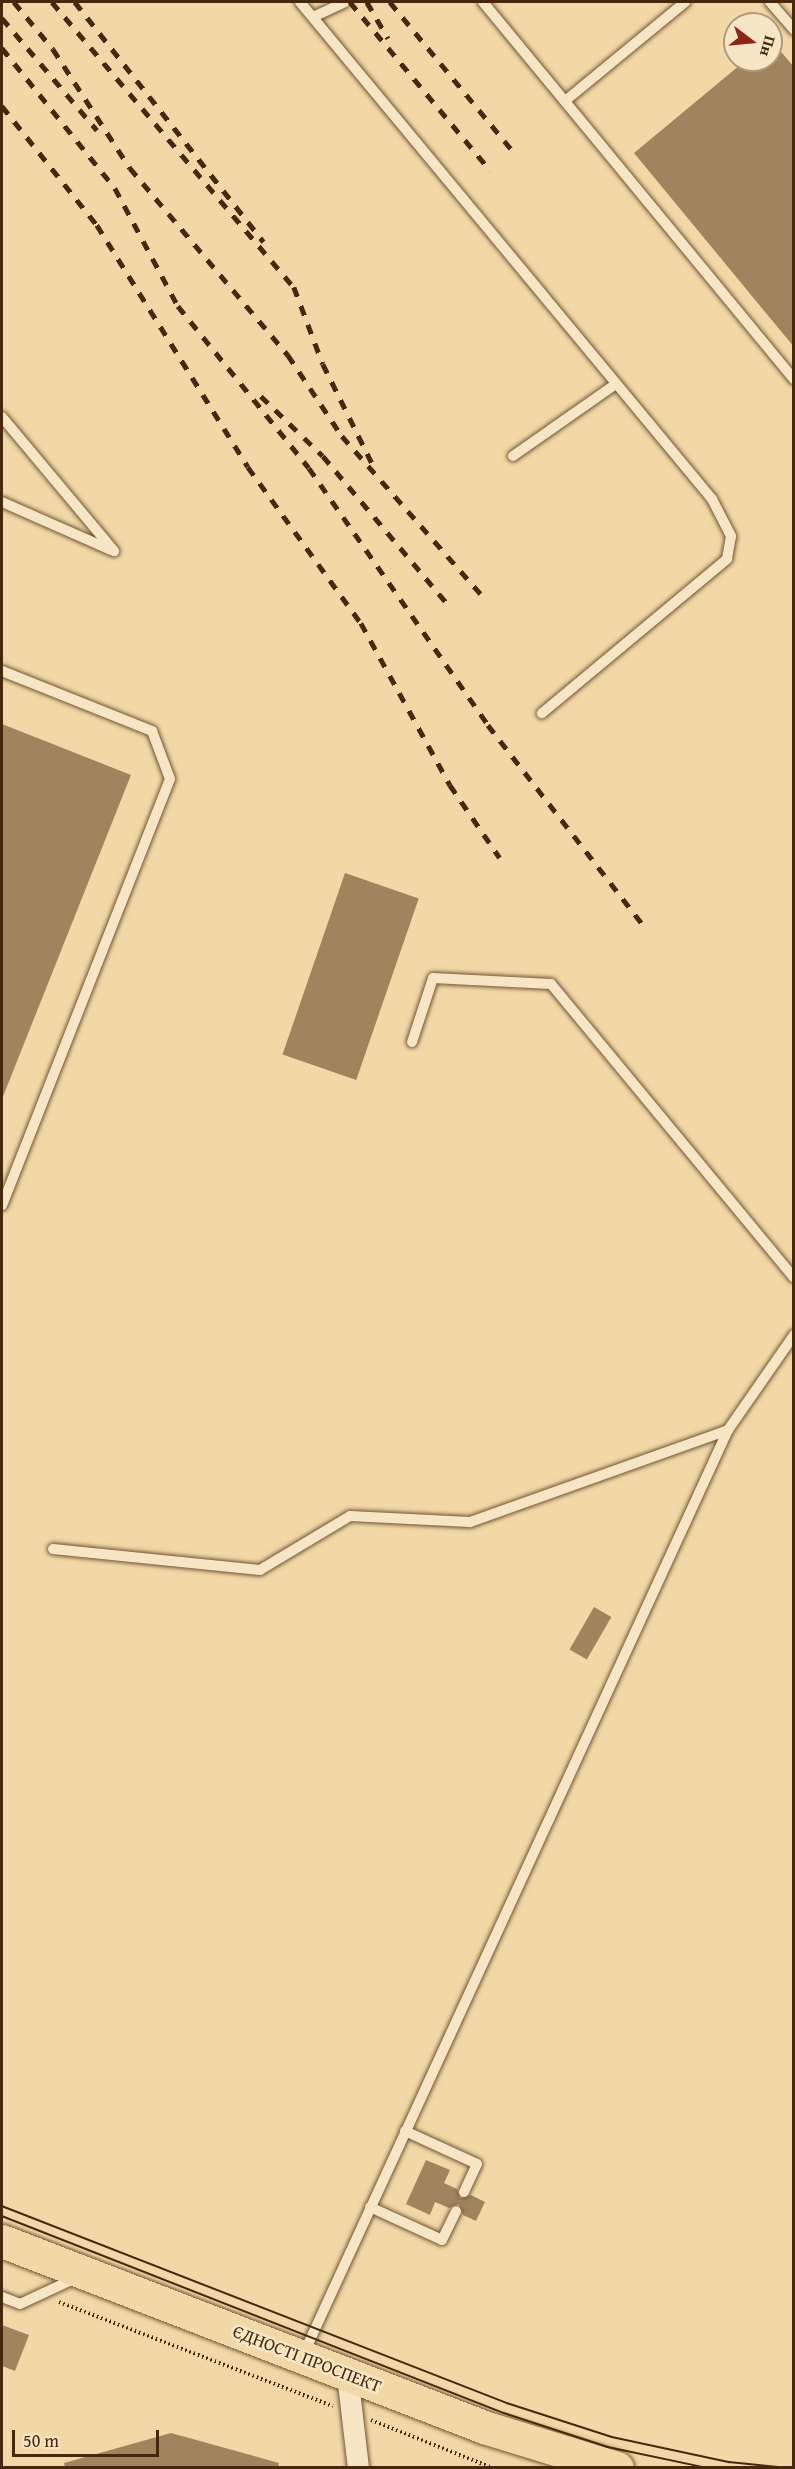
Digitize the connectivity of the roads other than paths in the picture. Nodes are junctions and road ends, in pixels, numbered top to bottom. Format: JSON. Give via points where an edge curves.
{"nodes":[{"id":1,"x":300,"y":2,"type":"edge"},
{"id":2,"x":345,"y":2,"type":"edge"},
{"id":3,"x":483,"y":2,"type":"edge"},
{"id":4,"x":685,"y":2,"type":"edge"},
{"id":5,"x":770,"y":2,"type":"edge"},
{"id":6,"x":313,"y":17,"type":"junction"},
{"id":7,"x":794,"y":30,"type":"edge"},
{"id":8,"x":565,"y":101,"type":"junction"},
{"id":9,"x":794,"y":380,"type":"edge"},
{"id":10,"x":616,"y":384,"type":"junction"},
{"id":11,"x":2,"y":417,"type":"edge"},
{"id":12,"x":513,"y":456,"type":"dead end"},
{"id":13,"x":2,"y":502,"type":"edge"},
{"id":14,"x":2,"y":671,"type":"edge"},
{"id":15,"x":542,"y":713,"type":"dead end"},
{"id":16,"x":412,"y":1042,"type":"dead end"},
{"id":17,"x":2,"y":1205,"type":"edge"},
{"id":18,"x":794,"y":1278,"type":"edge"},
{"id":19,"x":794,"y":1335,"type":"edge"},
{"id":20,"x":728,"y":1430,"type":"junction"},
{"id":21,"x":53,"y":1549,"type":"dead end"},
{"id":22,"x":405,"y":2131,"type":"junction"},
{"id":23,"x":464,"y":2192,"type":"dead end"},
{"id":24,"x":370,"y":2207,"type":"junction"},
{"id":25,"x":456,"y":2211,"type":"dead end"},
{"id":26,"x":2,"y":2241,"type":"edge"},
{"id":27,"x":85,"y":2273,"type":"junction"},
{"id":28,"x":2,"y":2297,"type":"edge"},
{"id":29,"x":302,"y":2357,"type":"junction"},
{"id":30,"x":346,"y":2374,"type":"junction"},
{"id":31,"x":358,"y":2468,"type":"edge"},
{"id":32,"x":617,"y":2468,"type":"edge"}],
"edges":[{"from":1,"to":6,"type":"lane"},
{"from":2,"to":6,"type":"lane"},
{"from":3,"to":8,"type":"lane"},
{"from":4,"to":8,"type":"lane"},
{"from":5,"to":7,"type":"lane"},
{"from":6,"to":10,"type":"lane"},
{"from":8,"to":9,"type":"lane"},
{"from":10,"to":12,"type":"lane"},
{"from":10,"to":15,"type":"lane","via":[[712,499],[731,536],[731,550]]},
{"from":11,"to":13,"type":"lane","via":[[114,551]]},
{"from":14,"to":17,"type":"lane","via":[[152,731],[170,779]]},
{"from":16,"to":18,"type":"lane","via":[[433,978],[551,984]]},
{"from":19,"to":20,"type":"lane"},
{"from":20,"to":21,"type":"lane","via":[[470,1522],[350,1516],[260,1570]]},
{"from":20,"to":22,"type":"lane"},
{"from":22,"to":23,"type":"lane","via":[[477,2164]]},
{"from":22,"to":24,"type":"lane"},
{"from":24,"to":25,"type":"lane","via":[[442,2240]]},
{"from":24,"to":29,"type":"lane"},
{"from":26,"to":27,"type":"main road","name":"ЄДНОСТІ ПРОСПЕКТ"},
{"from":27,"to":28,"type":"lane","via":[[20,2304]]},
{"from":27,"to":29,"type":"main road","name":"ЄДНОСТІ ПРОСПЕКТ"},
{"from":29,"to":30,"type":"main road","name":"ЄДНОСТІ ПРОСПЕКТ"},
{"from":30,"to":31,"type":"street"},
{"from":30,"to":32,"type":"main road","name":"ЄДНОСТІ ПРОСПЕКТ","via":[[484,2427]]}]}
